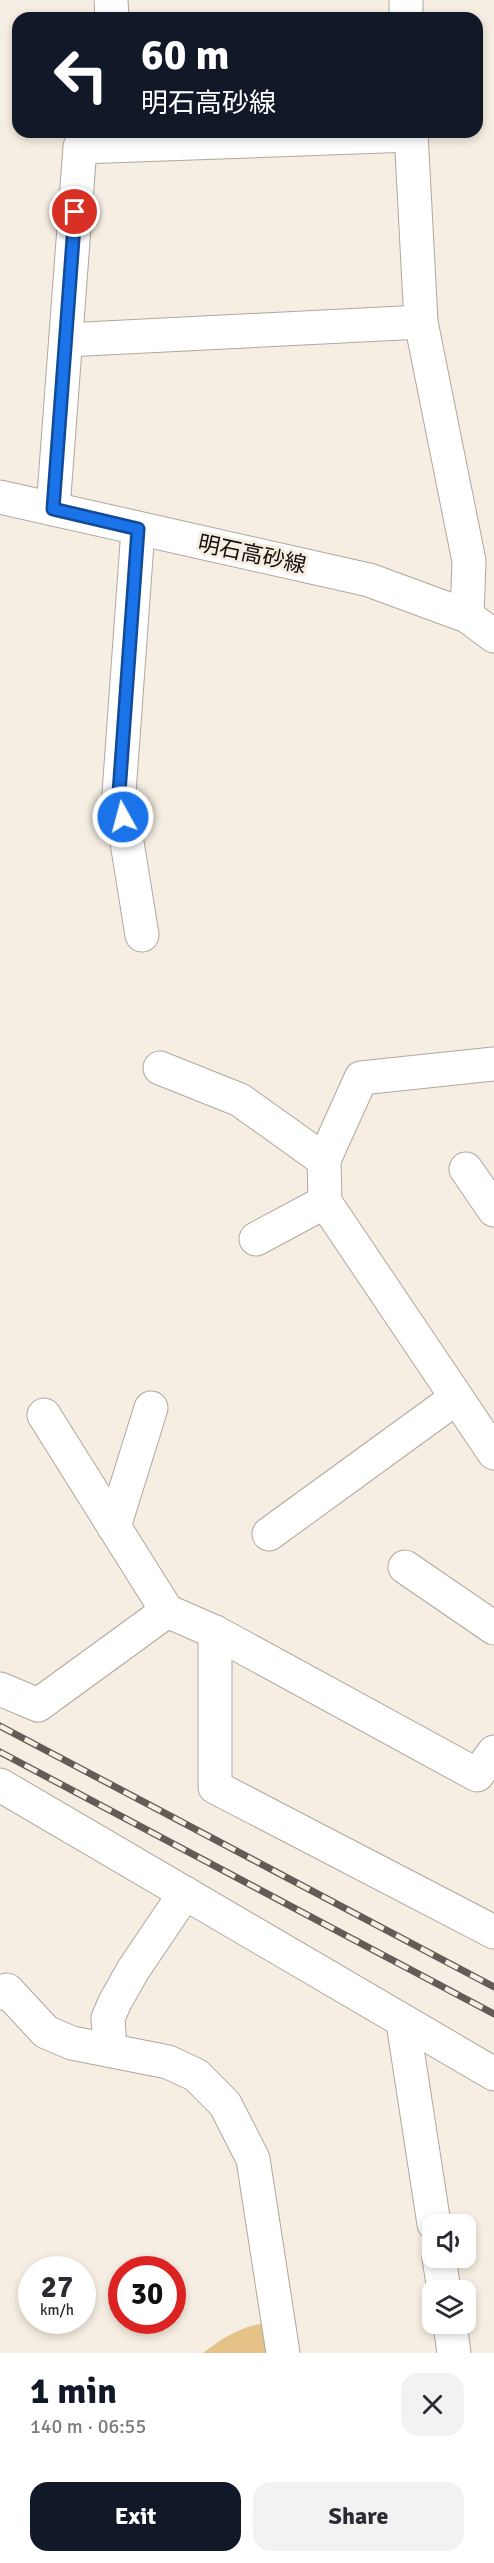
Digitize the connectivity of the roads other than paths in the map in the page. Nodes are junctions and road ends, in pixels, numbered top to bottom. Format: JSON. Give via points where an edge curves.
{"nodes":[{"id":1,"x":180,"y":138,"type":"edge"},
{"id":2,"x":411,"y":138,"type":"edge"},
{"id":3,"x":122,"y":139,"type":"edge"},
{"id":4,"x":421,"y":322,"type":"junction"},
{"id":5,"x":66,"y":340,"type":"junction"},
{"id":6,"x":0,"y":497,"type":"edge"},
{"id":7,"x":53,"y":509,"type":"junction"},
{"id":8,"x":138,"y":529,"type":"junction"},
{"id":9,"x":467,"y":616,"type":"junction"},
{"id":10,"x":494,"y":636,"type":"edge"},
{"id":11,"x":142,"y":934,"type":"dead end"},
{"id":12,"x":494,"y":1064,"type":"edge"},
{"id":13,"x":160,"y":1068,"type":"dead end"},
{"id":14,"x":324,"y":1160,"type":"junction"},
{"id":15,"x":466,"y":1169,"type":"dead end"},
{"id":16,"x":324,"y":1202,"type":"junction"},
{"id":17,"x":492,"y":1203,"type":"edge"},
{"id":18,"x":256,"y":1239,"type":"dead end"},
{"id":19,"x":456,"y":1398,"type":"junction"},
{"id":20,"x":151,"y":1408,"type":"dead end"},
{"id":21,"x":44,"y":1415,"type":"dead end"},
{"id":22,"x":494,"y":1453,"type":"edge"},
{"id":23,"x":114,"y":1527,"type":"junction"},
{"id":24,"x":269,"y":1534,"type":"dead end"},
{"id":25,"x":405,"y":1567,"type":"dead end"},
{"id":26,"x":167,"y":1611,"type":"junction"},
{"id":27,"x":494,"y":1628,"type":"edge"},
{"id":28,"x":214,"y":1632,"type":"junction"},
{"id":29,"x":0,"y":1689,"type":"edge"},
{"id":30,"x":494,"y":1752,"type":"edge"},
{"id":31,"x":0,"y":1785,"type":"edge"},
{"id":32,"x":185,"y":1893,"type":"junction"},
{"id":33,"x":494,"y":1932,"type":"edge"},
{"id":34,"x":0,"y":1993,"type":"edge"},
{"id":35,"x":403,"y":2023,"type":"junction"},
{"id":36,"x":110,"y":2050,"type":"junction"},
{"id":37,"x":494,"y":2074,"type":"edge"},
{"id":38,"x":432,"y":2214,"type":"edge"},
{"id":39,"x":451,"y":2334,"type":"edge"},
{"id":40,"x":283,"y":2353,"type":"edge"},
{"id":41,"x":454,"y":2353,"type":"edge"}],
"edges":[{"from":1,"to":3,"type":"street"},
{"from":2,"to":4,"type":"street"},
{"from":3,"to":5,"type":"street","via":[[80,147]]},
{"from":4,"to":5,"type":"street"},
{"from":4,"to":9,"type":"street","via":[[469,561]]},
{"from":5,"to":7,"type":"street"},
{"from":6,"to":7,"type":"street","name":"明石高砂線"},
{"from":7,"to":8,"type":"street","name":"明石高砂線"},
{"from":8,"to":9,"type":"street","name":"明石高砂線","via":[[369,580]]},
{"from":8,"to":11,"type":"street","via":[[119,793]]},
{"from":9,"to":10,"type":"street","name":"明石高砂線"},
{"from":12,"to":14,"type":"street","via":[[361,1078]]},
{"from":13,"to":14,"type":"street","via":[[240,1100]]},
{"from":14,"to":16,"type":"street"},
{"from":15,"to":17,"type":"street"},
{"from":16,"to":18,"type":"street"},
{"from":16,"to":19,"type":"street"},
{"from":19,"to":22,"type":"street"},
{"from":19,"to":24,"type":"street"},
{"from":20,"to":23,"type":"street"},
{"from":21,"to":23,"type":"street"},
{"from":23,"to":26,"type":"street"},
{"from":25,"to":27,"type":"street"},
{"from":26,"to":28,"type":"street"},
{"from":26,"to":29,"type":"street","via":[[38,1705]]},
{"from":28,"to":30,"type":"street","via":[[477,1775]]},
{"from":28,"to":33,"type":"street","via":[[215,1787]]},
{"from":31,"to":32,"type":"street"},
{"from":32,"to":35,"type":"street"},
{"from":32,"to":36,"type":"street","via":[[115,2002],[108,2018]]},
{"from":34,"to":36,"type":"street","via":[[7,1990],[46,2032],[72,2043]]},
{"from":35,"to":37,"type":"street"},
{"from":35,"to":38,"type":"street"},
{"from":36,"to":40,"type":"street","via":[[168,2062],[196,2075],[225,2104],[253,2159]]},
{"from":39,"to":41,"type":"street"}]}
